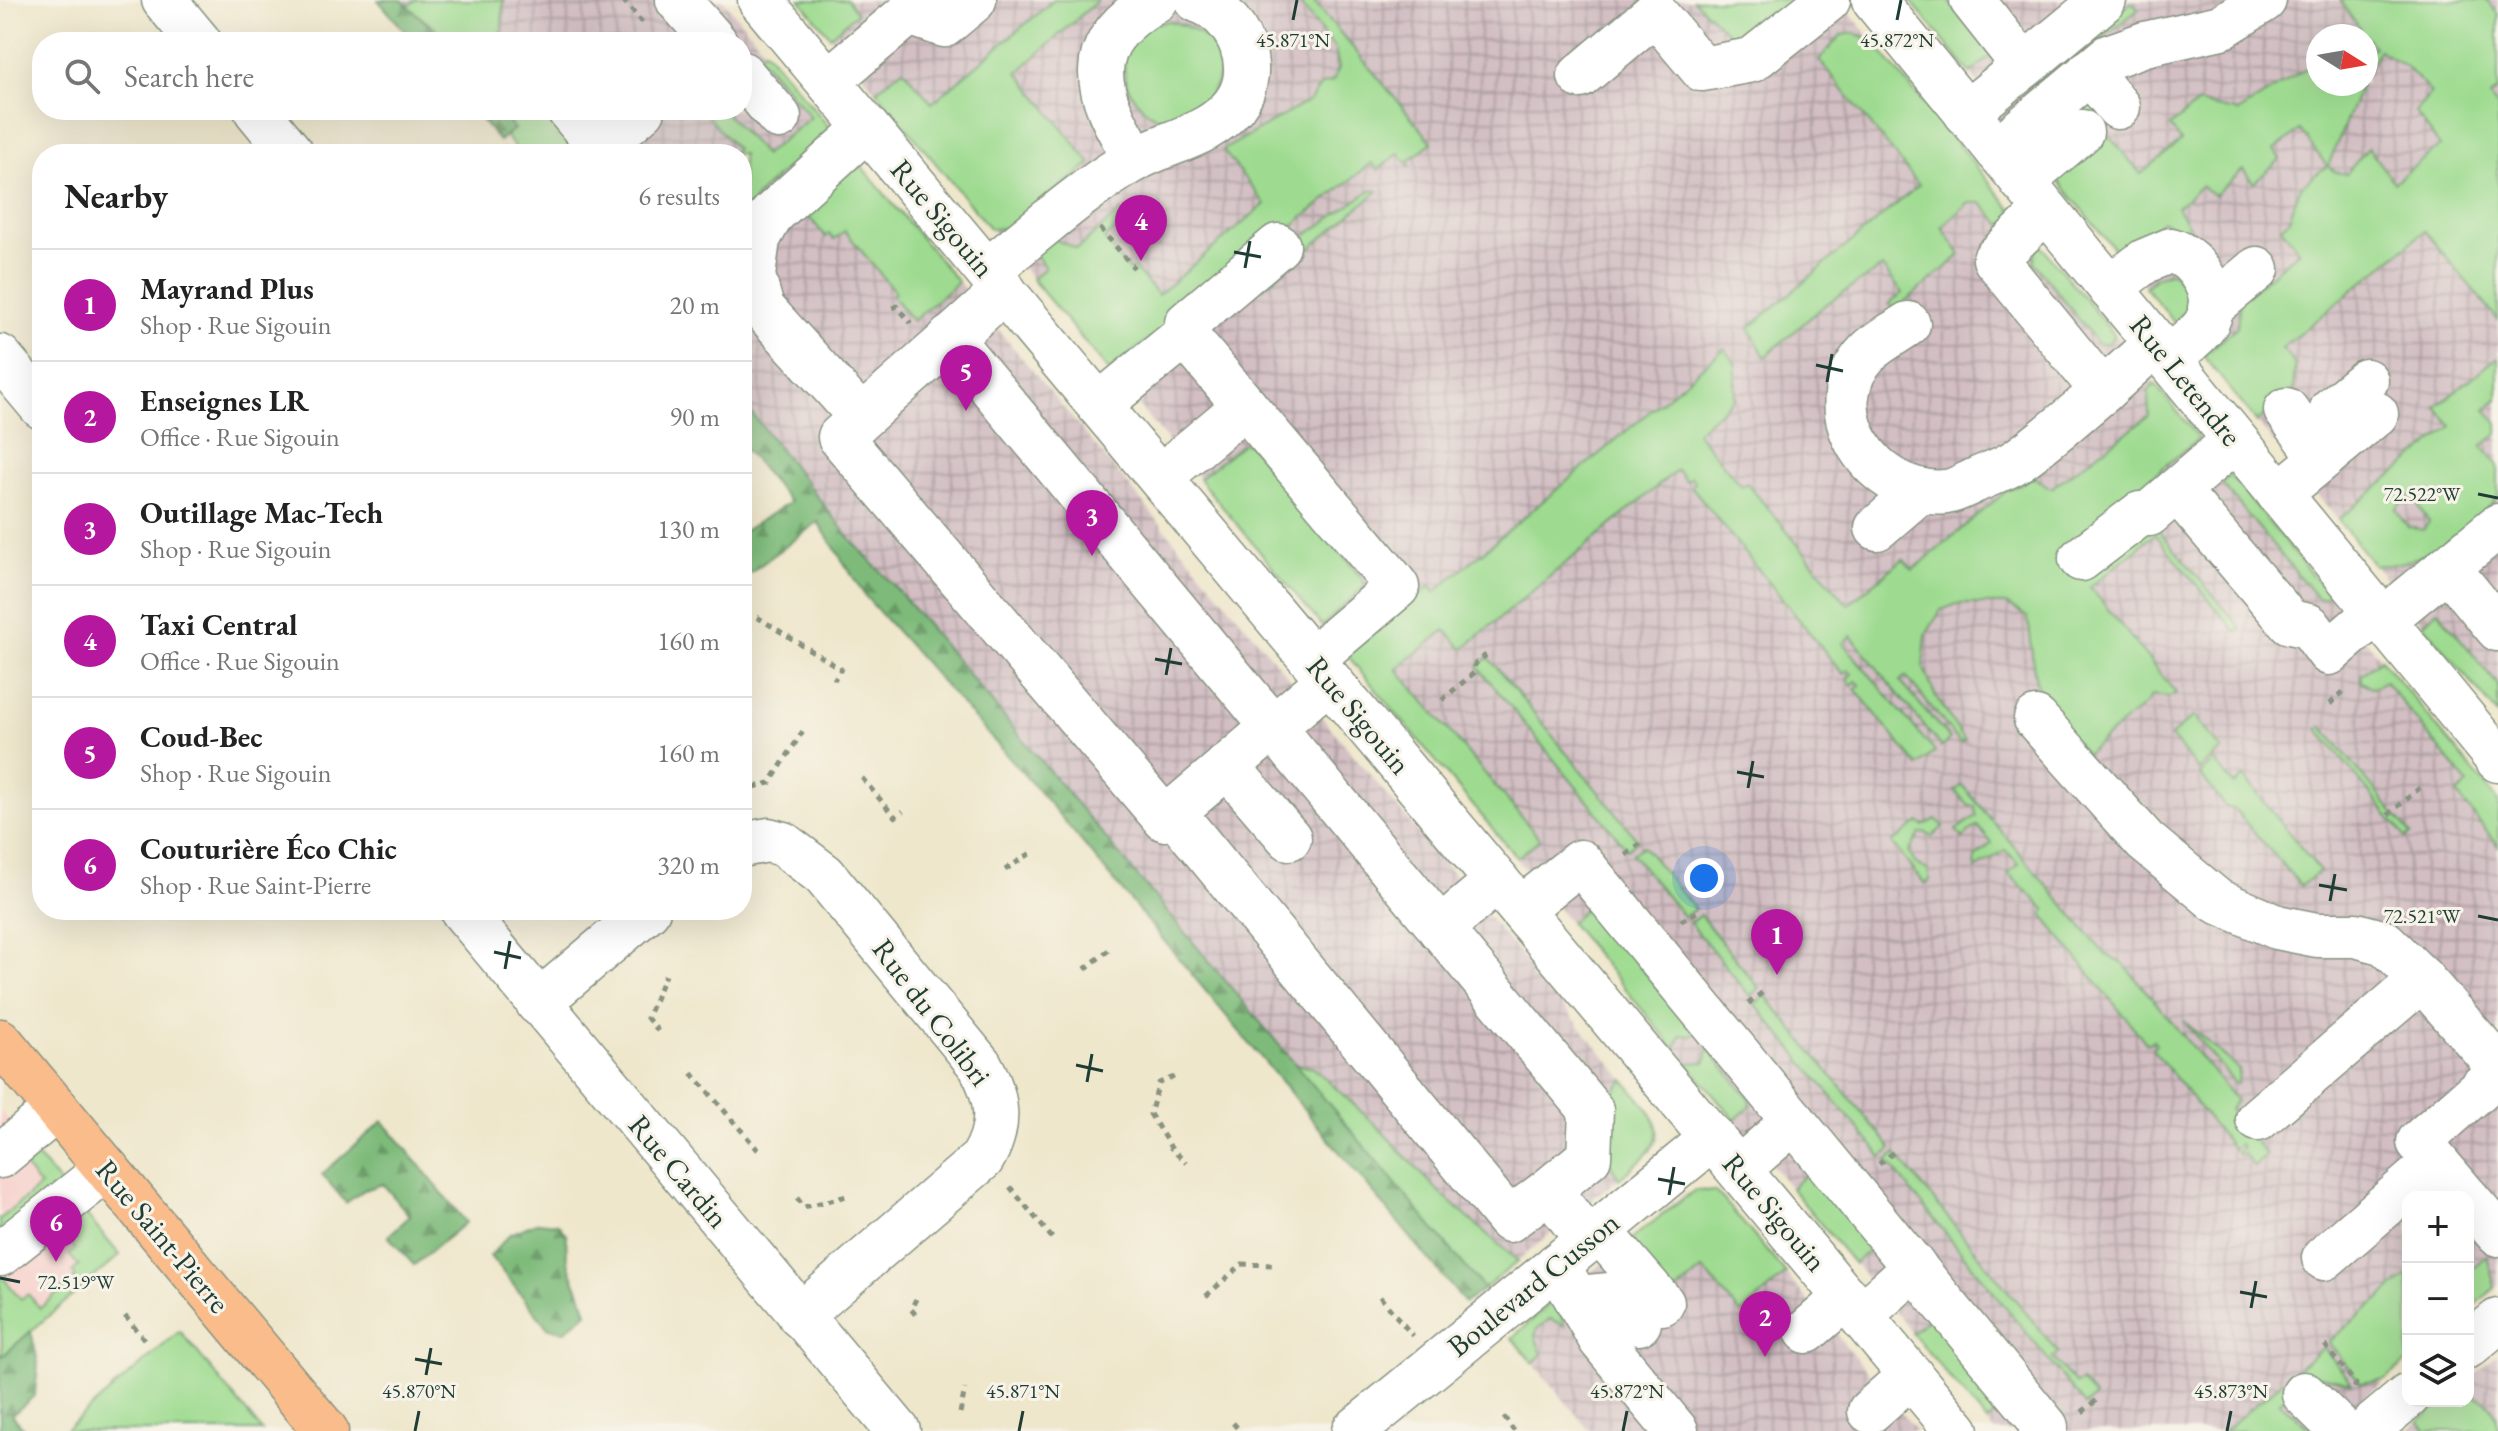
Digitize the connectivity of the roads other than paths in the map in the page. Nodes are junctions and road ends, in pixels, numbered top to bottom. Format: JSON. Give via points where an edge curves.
{"nodes":[{"id":1,"x":164,"y":0,"type":"edge"},
{"id":2,"x":974,"y":0,"type":"edge"},
{"id":3,"x":1156,"y":0,"type":"edge"},
{"id":4,"x":1197,"y":0,"type":"edge"},
{"id":5,"x":1828,"y":0,"type":"edge"},
{"id":6,"x":1874,"y":0,"type":"edge"},
{"id":7,"x":1972,"y":0,"type":"edge"},
{"id":8,"x":2104,"y":0,"type":"edge"},
{"id":9,"x":2264,"y":0,"type":"edge"},
{"id":10,"x":763,"y":3,"type":"edge"},
{"id":11,"x":660,"y":12,"type":"edge"},
{"id":12,"x":191,"y":32,"type":"edge"},
{"id":13,"x":697,"y":32,"type":"edge"},
{"id":14,"x":733,"y":32,"type":"edge"},
{"id":15,"x":2024,"y":66,"type":"junction"},
{"id":16,"x":1580,"y":76,"type":"dead end"},
{"id":17,"x":828,"y":81,"type":"junction"},
{"id":18,"x":752,"y":86,"type":"edge"},
{"id":19,"x":1966,"y":113,"type":"junction"},
{"id":20,"x":779,"y":117,"type":"dead end"},
{"id":21,"x":264,"y":120,"type":"edge"},
{"id":22,"x":577,"y":120,"type":"edge"},
{"id":23,"x":631,"y":120,"type":"edge"},
{"id":24,"x":867,"y":128,"type":"junction"},
{"id":25,"x":2081,"y":132,"type":"dead end"},
{"id":26,"x":284,"y":144,"type":"edge"},
{"id":27,"x":597,"y":144,"type":"edge"},
{"id":28,"x":603,"y":144,"type":"edge"},
{"id":29,"x":1136,"y":159,"type":"junction"},
{"id":30,"x":2022,"y":180,"type":"junction"},
{"id":31,"x":1278,"y":246,"type":"dead end"},
{"id":32,"x":2257,"y":269,"type":"dead end"},
{"id":33,"x":995,"y":281,"type":"junction"},
{"id":34,"x":2110,"y":288,"type":"junction"},
{"id":35,"x":2210,"y":308,"type":"junction"},
{"id":36,"x":1908,"y":324,"type":"dead end"},
{"id":37,"x":1185,"y":335,"type":"junction"},
{"id":38,"x":950,"y":338,"type":"junction"},
{"id":39,"x":2162,"y":351,"type":"junction"},
{"id":40,"x":0,"y":357,"type":"edge"},
{"id":41,"x":2103,"y":391,"type":"junction"},
{"id":42,"x":32,"y":395,"type":"edge"},
{"id":43,"x":2371,"y":397,"type":"dead end"},
{"id":44,"x":1099,"y":405,"type":"junction"},
{"id":45,"x":1245,"y":406,"type":"junction"},
{"id":46,"x":2286,"y":410,"type":"dead end"},
{"id":47,"x":861,"y":417,"type":"junction"},
{"id":48,"x":2235,"y":440,"type":"junction"},
{"id":49,"x":2325,"y":456,"type":"junction"},
{"id":50,"x":1160,"y":477,"type":"junction"},
{"id":51,"x":2177,"y":490,"type":"junction"},
{"id":52,"x":1919,"y":492,"type":"junction"},
{"id":53,"x":2279,"y":494,"type":"junction"},
{"id":54,"x":2498,"y":526,"type":"edge"},
{"id":55,"x":1877,"y":528,"type":"dead end"},
{"id":56,"x":2081,"y":559,"type":"dead end"},
{"id":57,"x":2448,"y":568,"type":"junction"},
{"id":58,"x":2380,"y":616,"type":"junction"},
{"id":59,"x":2498,"y":629,"type":"edge"},
{"id":60,"x":1320,"y":669,"type":"junction"},
{"id":61,"x":2036,"y":719,"type":"dead end"},
{"id":62,"x":1272,"y":728,"type":"junction"},
{"id":63,"x":2498,"y":760,"type":"edge"},
{"id":64,"x":1227,"y":766,"type":"junction"},
{"id":65,"x":1173,"y":812,"type":"junction"},
{"id":66,"x":1289,"y":838,"type":"dead end"},
{"id":67,"x":752,"y":843,"type":"edge"},
{"id":68,"x":1509,"y":895,"type":"junction"},
{"id":69,"x":470,"y":920,"type":"edge"},
{"id":70,"x":636,"y":920,"type":"edge"},
{"id":71,"x":1440,"y":929,"type":"junction"},
{"id":72,"x":2422,"y":979,"type":"junction"},
{"id":73,"x":538,"y":1003,"type":"junction"},
{"id":74,"x":0,"y":1041,"type":"edge"},
{"id":75,"x":2498,"y":1066,"type":"edge"},
{"id":76,"x":2498,"y":1073,"type":"edge"},
{"id":77,"x":57,"y":1109,"type":"junction"},
{"id":78,"x":2258,"y":1119,"type":"dead end"},
{"id":79,"x":1794,"y":1121,"type":"junction"},
{"id":80,"x":1726,"y":1154,"type":"junction"},
{"id":81,"x":0,"y":1156,"type":"edge"},
{"id":82,"x":2436,"y":1162,"type":"junction"},
{"id":83,"x":107,"y":1169,"type":"junction"},
{"id":84,"x":1549,"y":1190,"type":"junction"},
{"id":85,"x":2461,"y":1191,"type":"edge"},
{"id":86,"x":2474,"y":1206,"type":"edge"},
{"id":87,"x":2498,"y":1234,"type":"edge"},
{"id":88,"x":0,"y":1254,"type":"edge"},
{"id":89,"x":1580,"y":1258,"type":"junction"},
{"id":90,"x":2324,"y":1258,"type":"dead end"},
{"id":91,"x":1915,"y":1267,"type":"junction"},
{"id":92,"x":1853,"y":1306,"type":"junction"},
{"id":93,"x":800,"y":1316,"type":"junction"},
{"id":94,"x":1807,"y":1331,"type":"dead end"},
{"id":95,"x":1911,"y":1375,"type":"junction"},
{"id":96,"x":2304,"y":1394,"type":"dead end"},
{"id":97,"x":1870,"y":1411,"type":"dead end"},
{"id":98,"x":1937,"y":1424,"type":"edge"},
{"id":99,"x":326,"y":1431,"type":"edge"},
{"id":100,"x":898,"y":1431,"type":"edge"},
{"id":101,"x":1354,"y":1431,"type":"edge"},
{"id":102,"x":1676,"y":1431,"type":"edge"},
{"id":103,"x":2041,"y":1431,"type":"edge"},
{"id":104,"x":2342,"y":1431,"type":"edge"}],
"edges":[{"from":1,"to":12,"type":"street"},
{"from":2,"to":17,"type":"street","via":[[944,25],[909,13]]},
{"from":3,"to":29,"type":"street","via":[[1114,32],[1098,75],[1113,123]]},
{"from":4,"to":29,"type":"street","via":[[1222,14],[1246,57],[1237,102],[1186,139]]},
{"from":5,"to":16,"type":"street","via":[[1752,60],[1702,69],[1655,13]]},
{"from":6,"to":19,"type":"street","name":"Rue Letendre"},
{"from":7,"to":15,"type":"street"},
{"from":8,"to":15,"type":"street"},
{"from":9,"to":30,"type":"street","via":[[2118,79]]},
{"from":10,"to":14,"type":"street"},
{"from":10,"to":17,"type":"street","name":"Rue Sigouin"},
{"from":11,"to":13,"type":"street"},
{"from":15,"to":19,"type":"street"},
{"from":17,"to":24,"type":"street","name":"Rue Sigouin"},
{"from":18,"to":20,"type":"street"},
{"from":19,"to":30,"type":"street","name":"Rue Letendre"},
{"from":21,"to":26,"type":"street"},
{"from":22,"to":27,"type":"street"},
{"from":23,"to":28,"type":"street"},
{"from":24,"to":33,"type":"street","name":"Rue Sigouin"},
{"from":24,"to":47,"type":"street","via":[[772,214],[758,239],[753,276],[762,308]]},
{"from":25,"to":30,"type":"street"},
{"from":29,"to":33,"type":"street"},
{"from":30,"to":34,"type":"street","name":"Rue Letendre"},
{"from":30,"to":41,"type":"street","via":[[1995,259]]},
{"from":31,"to":37,"type":"street","via":[[1187,323]]},
{"from":32,"to":35,"type":"street"},
{"from":33,"to":38,"type":"street"},
{"from":33,"to":44,"type":"street","name":"Rue Sigouin"},
{"from":34,"to":35,"type":"street","via":[[2157,254],[2192,248]]},
{"from":34,"to":39,"type":"street","name":"Rue Letendre"},
{"from":35,"to":39,"type":"street","via":[[2206,324]]},
{"from":36,"to":52,"type":"street","via":[[1868,352],[1845,405],[1850,433],[1868,460],[1889,479]]},
{"from":37,"to":44,"type":"street"},
{"from":37,"to":45,"type":"street"},
{"from":38,"to":47,"type":"street"},
{"from":38,"to":62,"type":"street"},
{"from":39,"to":41,"type":"street"},
{"from":39,"to":48,"type":"street","name":"Rue Letendre"},
{"from":40,"to":42,"type":"street"},
{"from":41,"to":52,"type":"street","via":[[2017,461],[1949,492]]},
{"from":43,"to":49,"type":"street"},
{"from":44,"to":50,"type":"street","name":"Rue Sigouin"},
{"from":45,"to":50,"type":"street"},
{"from":45,"to":60,"type":"street","via":[[1397,587]]},
{"from":46,"to":49,"type":"street"},
{"from":47,"to":65,"type":"street","via":[[840,437],[1165,819]]},
{"from":48,"to":51,"type":"street"},
{"from":48,"to":53,"type":"street","name":"Rue Letendre"},
{"from":49,"to":53,"type":"street"},
{"from":50,"to":60,"type":"street","name":"Rue Sigouin"},
{"from":51,"to":56,"type":"street"},
{"from":51,"to":58,"type":"street","via":[[2290,622],[2309,626],[2336,672]]},
{"from":52,"to":55,"type":"street"},
{"from":53,"to":58,"type":"street","name":"Rue Letendre"},
{"from":54,"to":57,"type":"street"},
{"from":57,"to":58,"type":"street"},
{"from":57,"to":59,"type":"street"},
{"from":58,"to":63,"type":"street","name":"Rue Letendre"},
{"from":60,"to":62,"type":"street"},
{"from":60,"to":68,"type":"street","name":"Rue Sigouin"},
{"from":61,"to":72,"type":"street","via":[[2145,841],[2217,901],[2277,927],[2385,943]]},
{"from":62,"to":64,"type":"street"},
{"from":62,"to":71,"type":"street"},
{"from":64,"to":65,"type":"street"},
{"from":64,"to":66,"type":"street"},
{"from":65,"to":84,"type":"street","via":[[1509,1220]]},
{"from":67,"to":93,"type":"street","name":"Rue du Colibri","via":[[783,844],[824,875],[980,1065],[995,1099],[995,1130],[982,1159]]},
{"from":68,"to":71,"type":"street"},
{"from":68,"to":79,"type":"street","via":[[1580,862]]},
{"from":68,"to":80,"type":"street","name":"Rue Sigouin"},
{"from":69,"to":73,"type":"street","name":"Rue Cardin"},
{"from":70,"to":73,"type":"street"},
{"from":71,"to":84,"type":"street","via":[[1591,1110],[1589,1157]]},
{"from":72,"to":75,"type":"street"},
{"from":72,"to":78,"type":"street"},
{"from":73,"to":93,"type":"street","name":"Rue Cardin"},
{"from":74,"to":77,"type":"main road","name":"Rue Saint-Pierre"},
{"from":76,"to":82,"type":"street","via":[[2419,1142]]},
{"from":77,"to":81,"type":"street"},
{"from":77,"to":83,"type":"main road","name":"Rue Saint-Pierre"},
{"from":79,"to":80,"type":"street","name":"Boulevard Cusson"},
{"from":79,"to":91,"type":"street"},
{"from":80,"to":89,"type":"street","name":"Boulevard Cusson"},
{"from":80,"to":92,"type":"street","name":"Rue Sigouin"},
{"from":82,"to":85,"type":"street"},
{"from":82,"to":90,"type":"street"},
{"from":83,"to":88,"type":"street"},
{"from":83,"to":99,"type":"main road","name":"Rue Saint-Pierre"},
{"from":84,"to":89,"type":"street"},
{"from":86,"to":87,"type":"street"},
{"from":89,"to":89,"type":"street","via":[[1650,1313],[1610,1295]]},
{"from":89,"to":101,"type":"street","name":"Boulevard Cusson","via":[[1435,1363]]},
{"from":89,"to":102,"type":"street","via":[[1586,1319]]},
{"from":91,"to":92,"type":"street"},
{"from":91,"to":103,"type":"street","via":[[2046,1427]]},
{"from":92,"to":94,"type":"street"},
{"from":92,"to":95,"type":"street","name":"Rue Sigouin"},
{"from":93,"to":100,"type":"street","name":"Rue Cardin"},
{"from":95,"to":97,"type":"street"},
{"from":95,"to":98,"type":"street","name":"Rue Sigouin"},
{"from":96,"to":104,"type":"street"}]}
